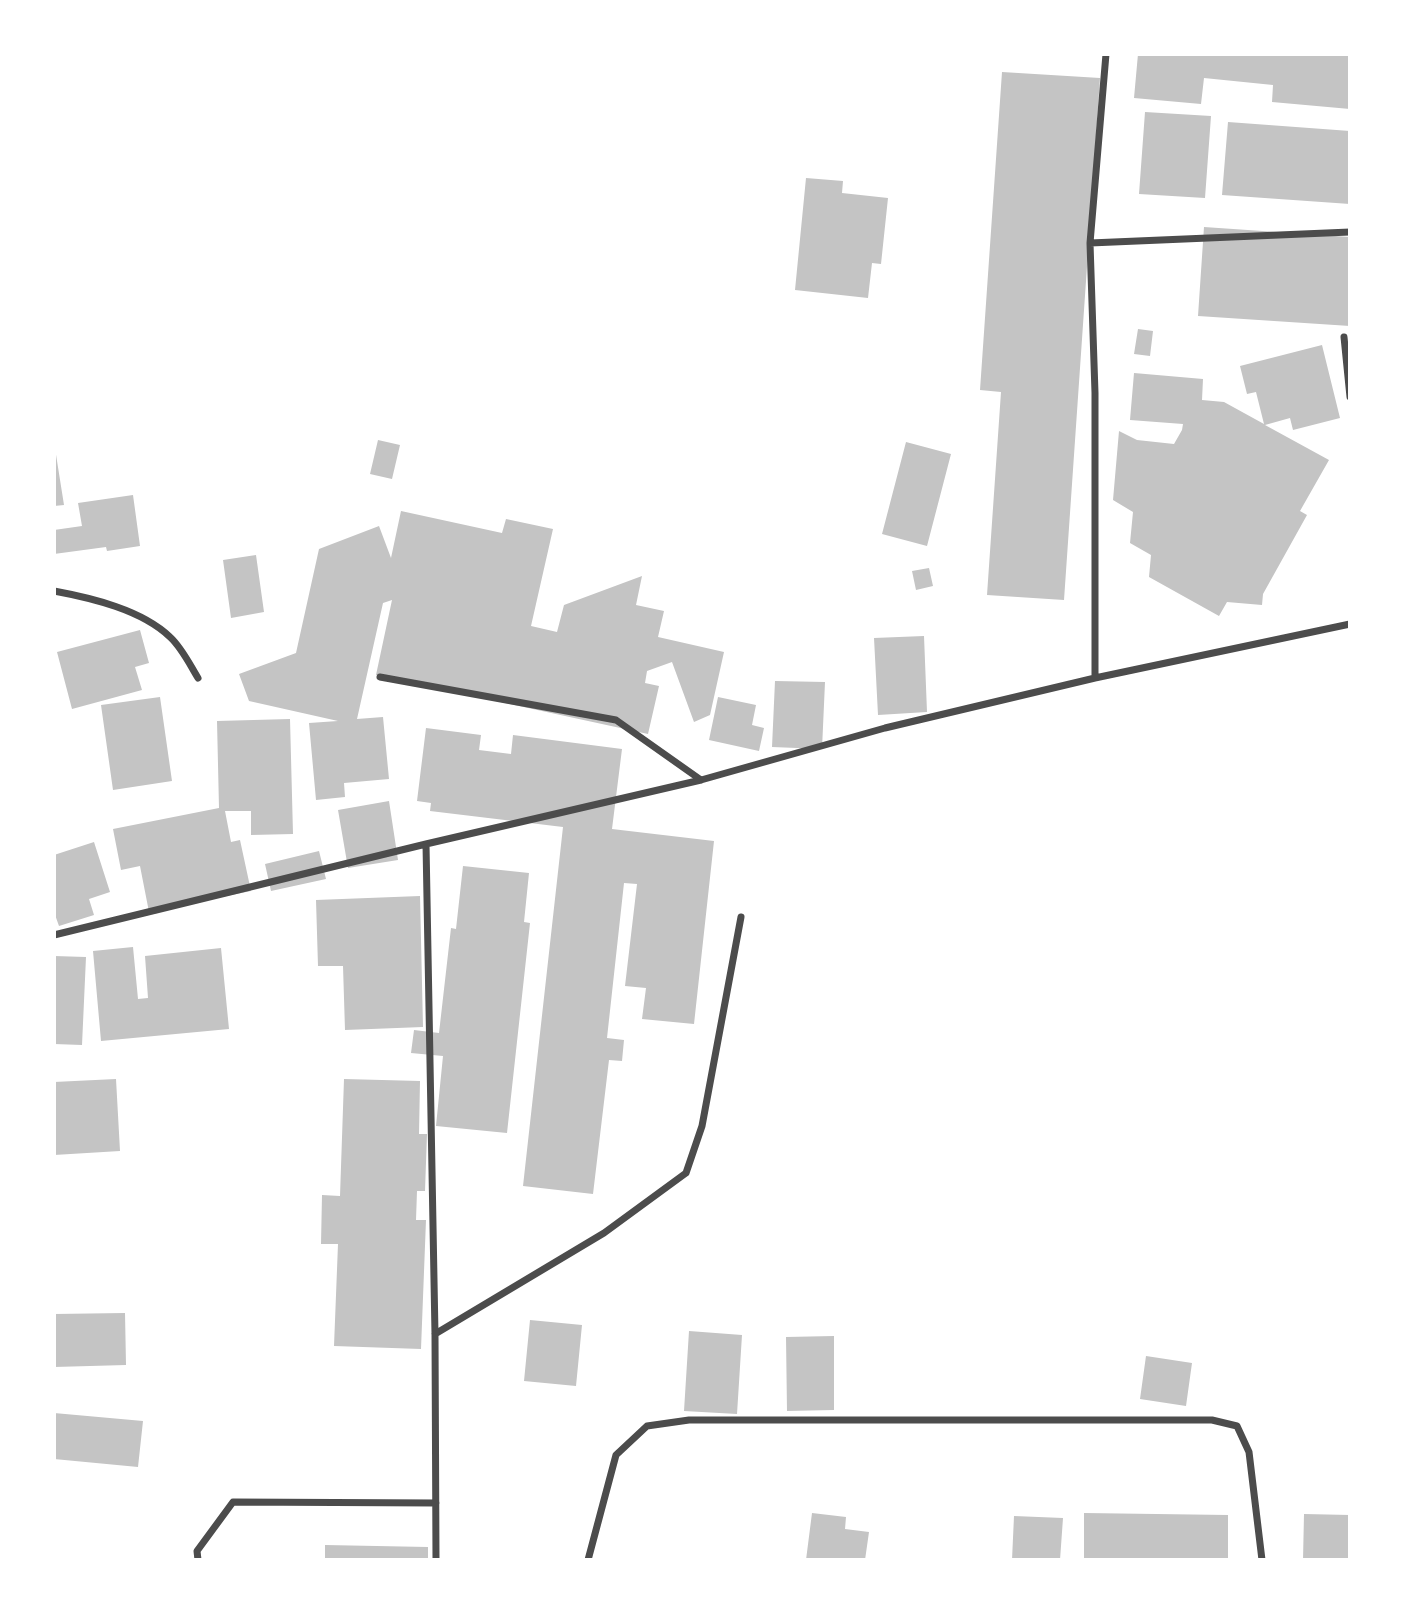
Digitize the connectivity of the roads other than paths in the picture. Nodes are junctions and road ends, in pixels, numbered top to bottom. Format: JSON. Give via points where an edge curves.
{"nodes":[{"id":1,"x":1106,"y":54,"type":"edge"},
{"id":2,"x":1350,"y":232,"type":"edge"},
{"id":3,"x":1090,"y":243,"type":"junction"},
{"id":4,"x":1344,"y":337,"type":"dead end"},
{"id":5,"x":1350,"y":397,"type":"edge"},
{"id":6,"x":54,"y":591,"type":"edge"},
{"id":7,"x":1350,"y":624,"type":"edge"},
{"id":8,"x":380,"y":677,"type":"dead end"},
{"id":9,"x":198,"y":678,"type":"dead end"},
{"id":10,"x":1095,"y":678,"type":"junction"},
{"id":11,"x":701,"y":780,"type":"junction"},
{"id":12,"x":426,"y":844,"type":"junction"},
{"id":13,"x":741,"y":917,"type":"dead end"},
{"id":14,"x":54,"y":935,"type":"edge"},
{"id":15,"x":435,"y":1334,"type":"junction"},
{"id":16,"x":436,"y":1503,"type":"junction"},
{"id":17,"x":198,"y":1560,"type":"edge"},
{"id":18,"x":436,"y":1560,"type":"edge"},
{"id":19,"x":588,"y":1560,"type":"edge"},
{"id":20,"x":1262,"y":1560,"type":"edge"}],
"edges":[{"from":1,"to":3,"type":"street"},
{"from":2,"to":3,"type":"street"},
{"from":3,"to":10,"type":"street"},
{"from":4,"to":5,"type":"street"},
{"from":6,"to":9,"type":"street","via":[[132,612],[171,638]]},
{"from":7,"to":10,"type":"street"},
{"from":8,"to":11,"type":"street","via":[[616,720]]},
{"from":10,"to":11,"type":"street","via":[[885,728]]},
{"from":11,"to":12,"type":"street"},
{"from":12,"to":14,"type":"street"},
{"from":12,"to":15,"type":"street"},
{"from":13,"to":15,"type":"street","via":[[702,1126],[686,1173],[604,1233]]},
{"from":15,"to":16,"type":"street"},
{"from":16,"to":17,"type":"street","via":[[233,1502],[197,1551]]},
{"from":16,"to":18,"type":"street"},
{"from":19,"to":20,"type":"street","via":[[616,1455],[647,1426],[689,1420],[1212,1420],[1237,1426],[1249,1452]]}]}
